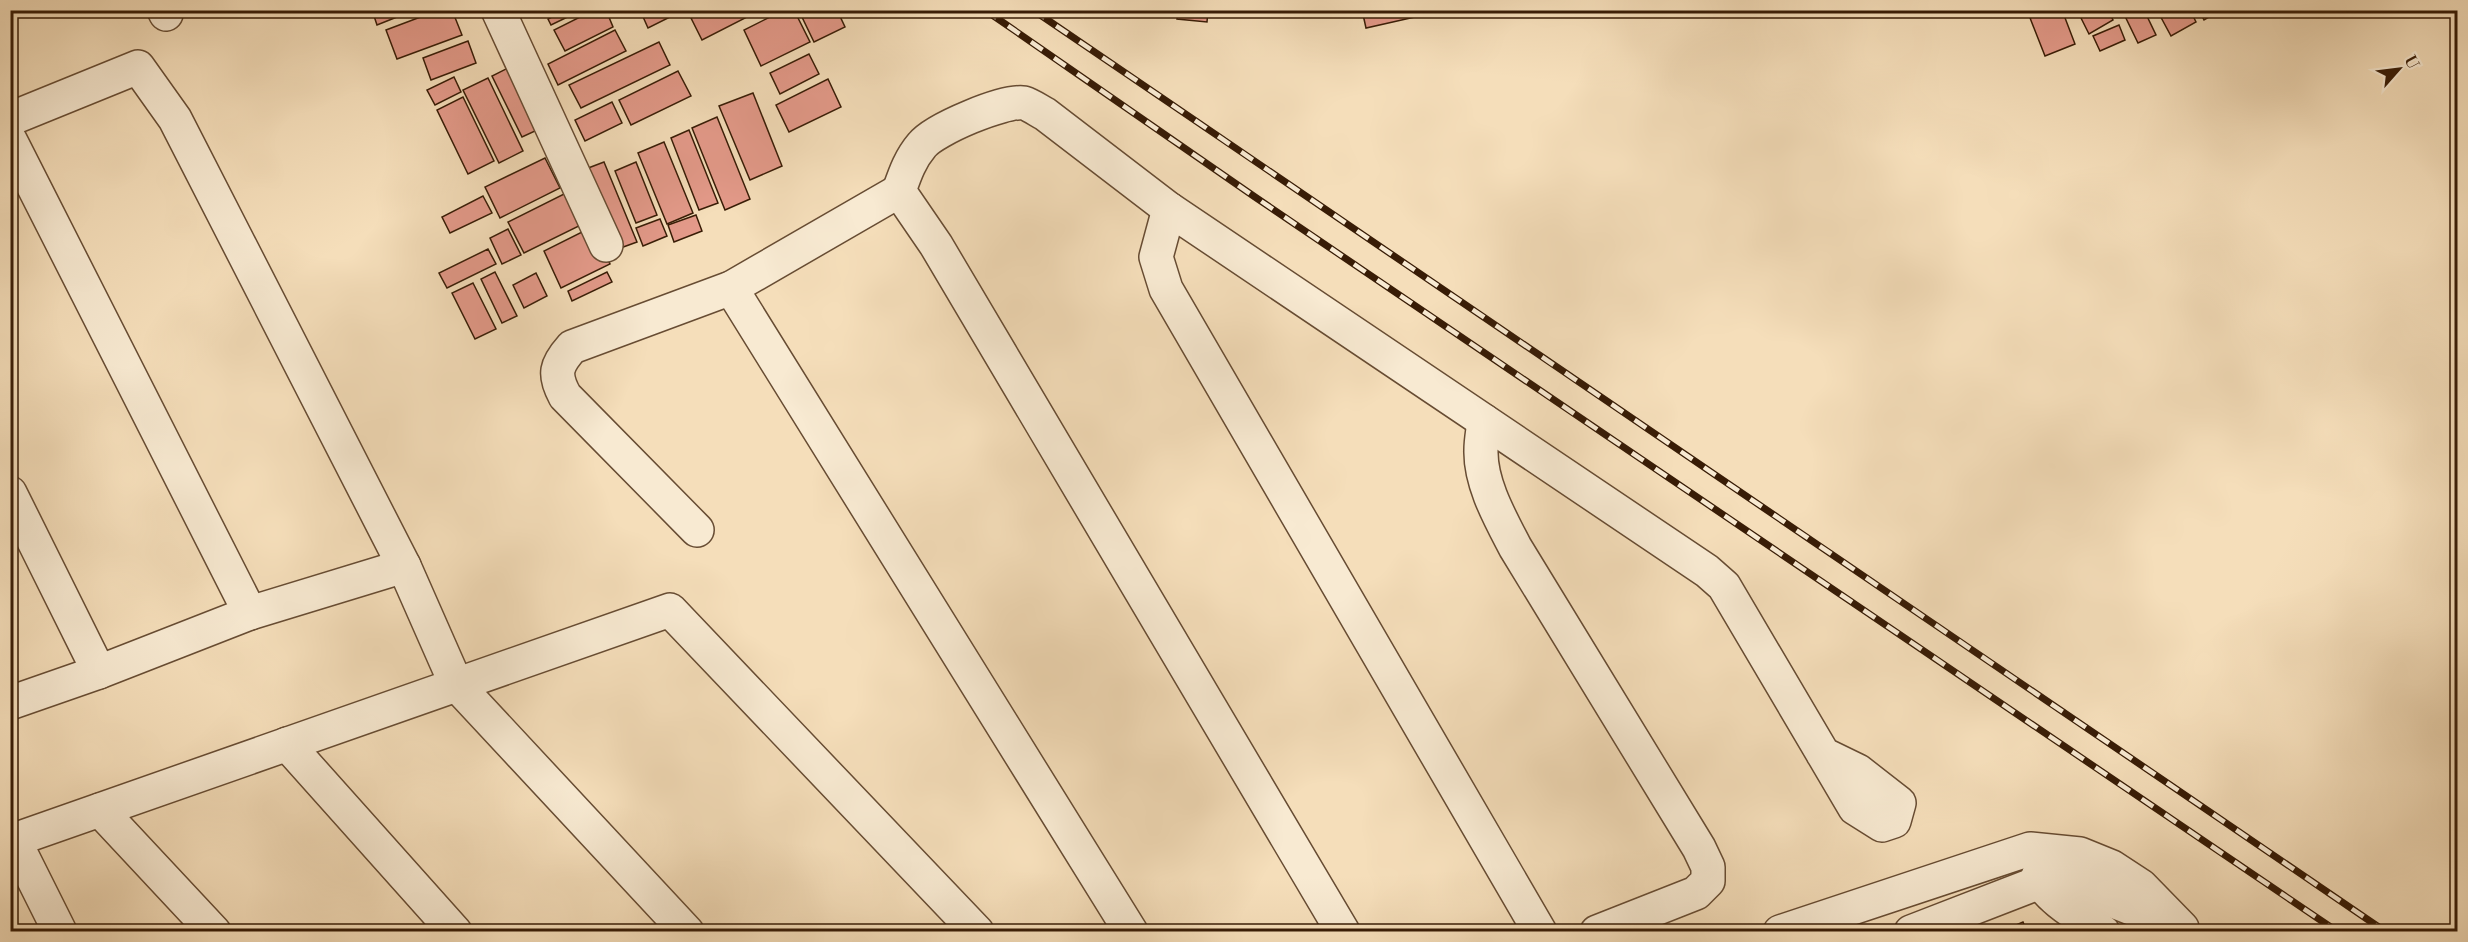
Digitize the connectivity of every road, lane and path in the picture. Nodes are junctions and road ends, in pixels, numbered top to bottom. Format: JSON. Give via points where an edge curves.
{"nodes":[{"id":1,"x":498,"y":10,"type":"edge"},
{"id":2,"x":10,"y":119,"type":"edge"},
{"id":3,"x":10,"y":140,"type":"edge"},
{"id":4,"x":899,"y":191,"type":"junction"},
{"id":5,"x":1168,"y":209,"type":"junction"},
{"id":6,"x":606,"y":245,"type":"dead end"},
{"id":7,"x":730,"y":288,"type":"junction"},
{"id":8,"x":1484,"y":421,"type":"junction"},
{"id":9,"x":10,"y":493,"type":"edge"},
{"id":10,"x":697,"y":530,"type":"dead end"},
{"id":11,"x":404,"y":566,"type":"junction"},
{"id":12,"x":250,"y":613,"type":"junction"},
{"id":13,"x":99,"y":672,"type":"junction"},
{"id":14,"x":456,"y":684,"type":"junction"},
{"id":15,"x":10,"y":703,"type":"edge"},
{"id":16,"x":287,"y":744,"type":"junction"},
{"id":17,"x":1823,"y":754,"type":"dead end"},
{"id":18,"x":100,"y":810,"type":"junction"},
{"id":19,"x":12,"y":836,"type":"edge"},
{"id":20,"x":2030,"y":849,"type":"junction"},
{"id":21,"x":2040,"y":882,"type":"junction"},
{"id":22,"x":2185,"y":930,"type":"edge"},
{"id":23,"x":60,"y":932,"type":"edge"},
{"id":24,"x":214,"y":932,"type":"edge"},
{"id":25,"x":455,"y":932,"type":"edge"},
{"id":26,"x":687,"y":932,"type":"edge"},
{"id":27,"x":977,"y":932,"type":"edge"},
{"id":28,"x":1131,"y":932,"type":"edge"},
{"id":29,"x":1343,"y":932,"type":"edge"},
{"id":30,"x":1540,"y":932,"type":"edge"},
{"id":31,"x":1597,"y":932,"type":"edge"},
{"id":32,"x":1780,"y":932,"type":"edge"},
{"id":33,"x":1911,"y":932,"type":"edge"},
{"id":34,"x":2103,"y":932,"type":"edge"}],
"edges":[{"from":1,"to":6,"type":"street"},
{"from":2,"to":11,"type":"street","via":[[138,67],[175,119]]},
{"from":3,"to":12,"type":"street"},
{"from":4,"to":5,"type":"street","via":[[907,167],[923,143],[938,132],[1010,104],[1026,104],[1045,114]]},
{"from":4,"to":7,"type":"street"},
{"from":4,"to":29,"type":"street","via":[[936,244]]},
{"from":5,"to":8,"type":"street"},
{"from":5,"to":30,"type":"street","via":[[1156,256],[1166,290]]},
{"from":7,"to":10,"type":"street","via":[[573,347],[559,364],[557,374],[565,396]]},
{"from":7,"to":28,"type":"street"},
{"from":8,"to":17,"type":"street","via":[[1724,586]]},
{"from":8,"to":31,"type":"street","via":[[1480,450],[1496,511],[1708,867],[1708,881],[1696,892]]},
{"from":9,"to":13,"type":"street"},
{"from":11,"to":12,"type":"street"},
{"from":11,"to":14,"type":"street"},
{"from":12,"to":13,"type":"street"},
{"from":13,"to":15,"type":"street"},
{"from":14,"to":16,"type":"street"},
{"from":14,"to":26,"type":"street"},
{"from":14,"to":27,"type":"street","via":[[670,610]]},
{"from":16,"to":18,"type":"street"},
{"from":16,"to":25,"type":"street"},
{"from":18,"to":19,"type":"street"},
{"from":18,"to":24,"type":"street"},
{"from":19,"to":23,"type":"street"},
{"from":20,"to":21,"type":"street"},
{"from":20,"to":22,"type":"street","via":[[2080,854],[2112,867],[2141,886]]},
{"from":20,"to":32,"type":"street"},
{"from":21,"to":22,"type":"street","via":[[2067,883]]},
{"from":21,"to":33,"type":"street"},
{"from":21,"to":34,"type":"street","via":[[2061,903]]}]}
